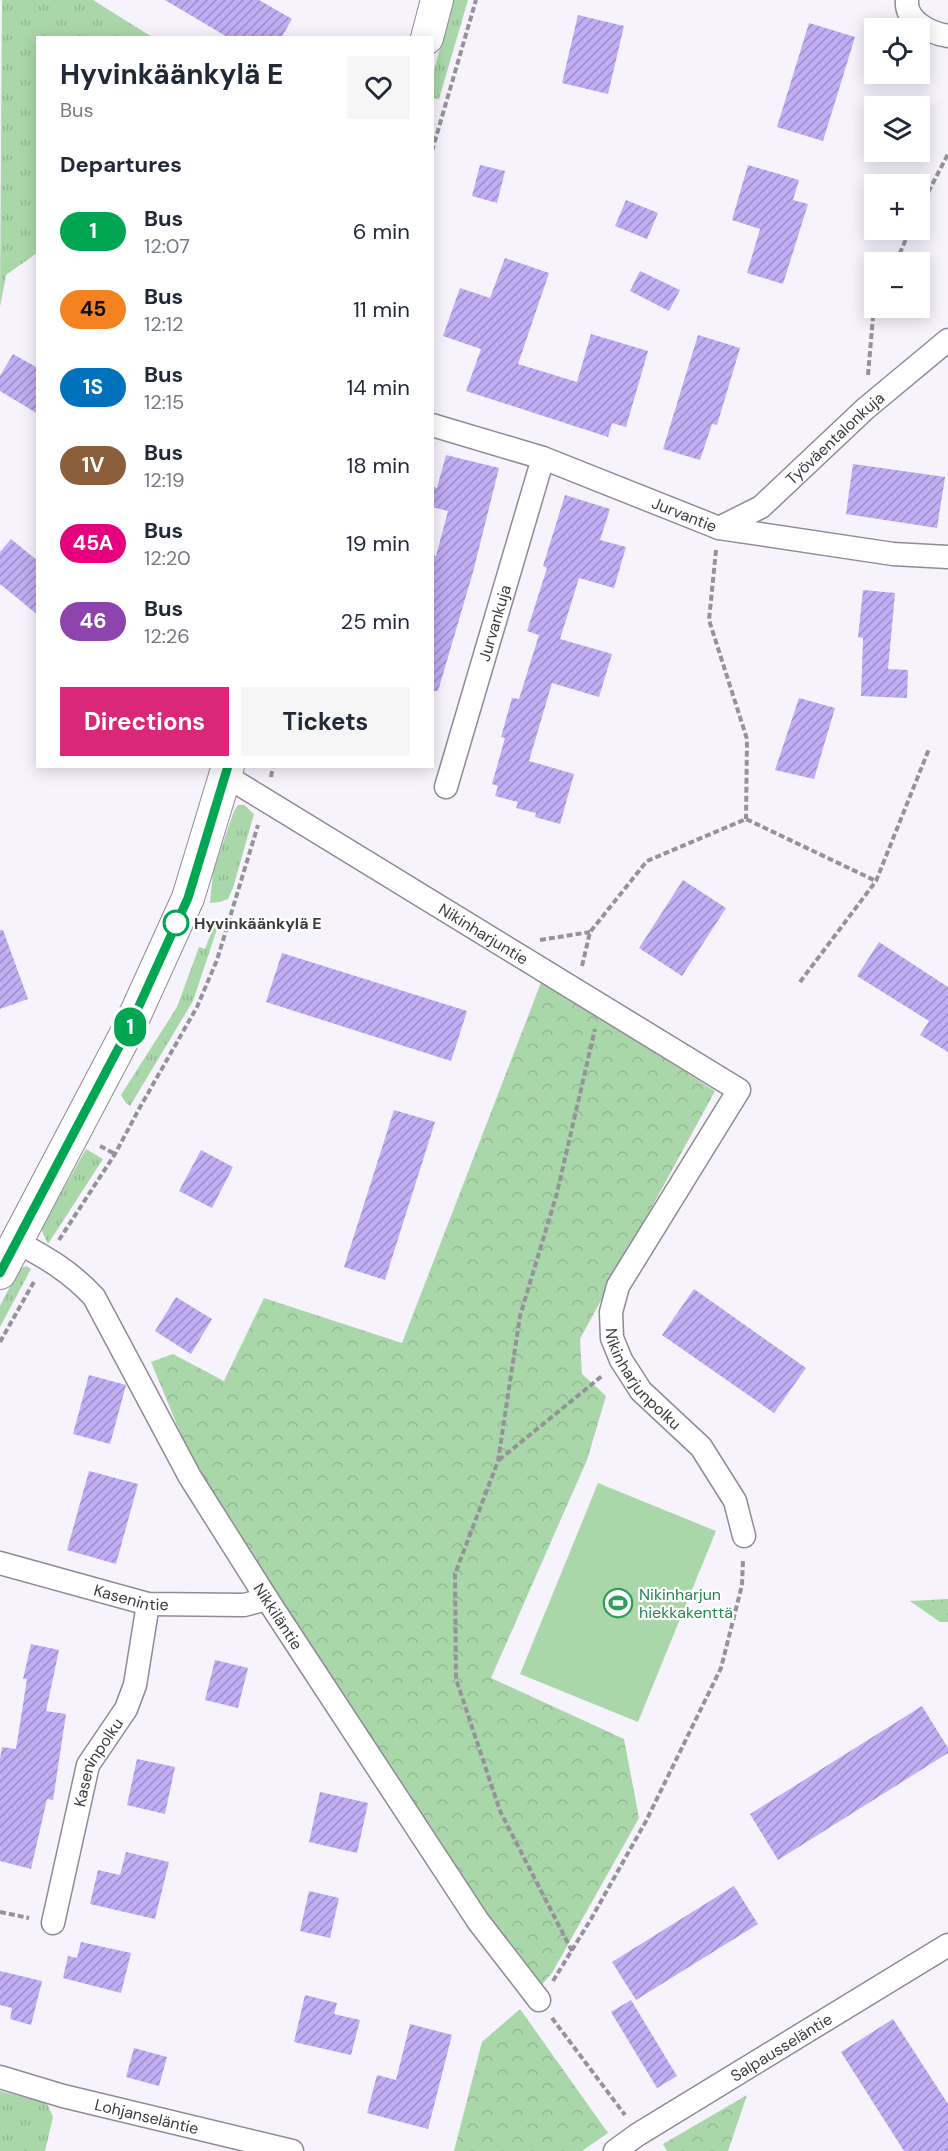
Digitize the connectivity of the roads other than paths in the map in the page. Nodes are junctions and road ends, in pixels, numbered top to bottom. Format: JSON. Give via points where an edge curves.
{"nodes":[{"id":1,"x":437,"y":0,"type":"edge"},
{"id":2,"x":908,"y":0,"type":"edge"},
{"id":3,"x":428,"y":36,"type":"edge"},
{"id":4,"x":948,"y":36,"type":"edge"},
{"id":5,"x":948,"y":340,"type":"edge"},
{"id":6,"x":434,"y":425,"type":"edge"},
{"id":7,"x":543,"y":458,"type":"junction"},
{"id":8,"x":719,"y":528,"type":"junction"},
{"id":9,"x":948,"y":557,"type":"edge"},
{"id":10,"x":227,"y":771,"type":"edge"},
{"id":11,"x":447,"y":787,"type":"dead end"},
{"id":12,"x":739,"y":1090,"type":"joint"},
{"id":13,"x":17,"y":1242,"type":"junction"},
{"id":14,"x":0,"y":1273,"type":"edge"},
{"id":15,"x":744,"y":1536,"type":"road end"},
{"id":16,"x":0,"y":1563,"type":"edge"},
{"id":17,"x":267,"y":1599,"type":"junction"},
{"id":18,"x":148,"y":1604,"type":"junction"},
{"id":19,"x":53,"y":1923,"type":"dead end"},
{"id":20,"x":948,"y":1945,"type":"edge"},
{"id":21,"x":538,"y":2000,"type":"road end"},
{"id":22,"x":0,"y":2077,"type":"edge"},
{"id":23,"x":292,"y":2151,"type":"edge"},
{"id":24,"x":615,"y":2151,"type":"edge"}],
"edges":[{"from":1,"to":3,"type":"main road"},
{"from":2,"to":4,"type":"street","via":[[907,7],[919,25]]},
{"from":5,"to":8,"type":"street","name":"Työväentalonkuja","via":[[865,409],[761,507]]},
{"from":6,"to":7,"type":"street","name":"Jurvantie"},
{"from":7,"to":8,"type":"street","name":"Jurvantie"},
{"from":7,"to":11,"type":"street","name":"Jurvankuja"},
{"from":8,"to":9,"type":"street","name":"Jurvantie","via":[[893,554]]},
{"from":10,"to":12,"type":"street","name":"Nikinharjuntie","via":[[265,800]]},
{"from":10,"to":13,"type":"main road","via":[[188,898],[129,1028]]},
{"from":12,"to":15,"type":"street","name":"Nikinharjunpolku","via":[[618,1286],[611,1312],[612,1338],[621,1360],[641,1391],[701,1448],[735,1500]]},
{"from":13,"to":14,"type":"main road"},
{"from":13,"to":17,"type":"street","name":"Nikkiläntie","via":[[78,1279],[94,1297],[190,1477]]},
{"from":16,"to":18,"type":"street","name":"Kasenintie"},
{"from":17,"to":18,"type":"street","name":"Kasenintie","via":[[236,1606]]},
{"from":17,"to":21,"type":"street","name":"Nikkiläntie","via":[[478,1920]]},
{"from":18,"to":19,"type":"street","name":"Kaseninpolku","via":[[135,1685],[126,1709],[88,1765]]},
{"from":20,"to":24,"type":"street","name":"Salpausseläntie"},
{"from":22,"to":23,"type":"street","name":"Lohjanseläntie"}]}
